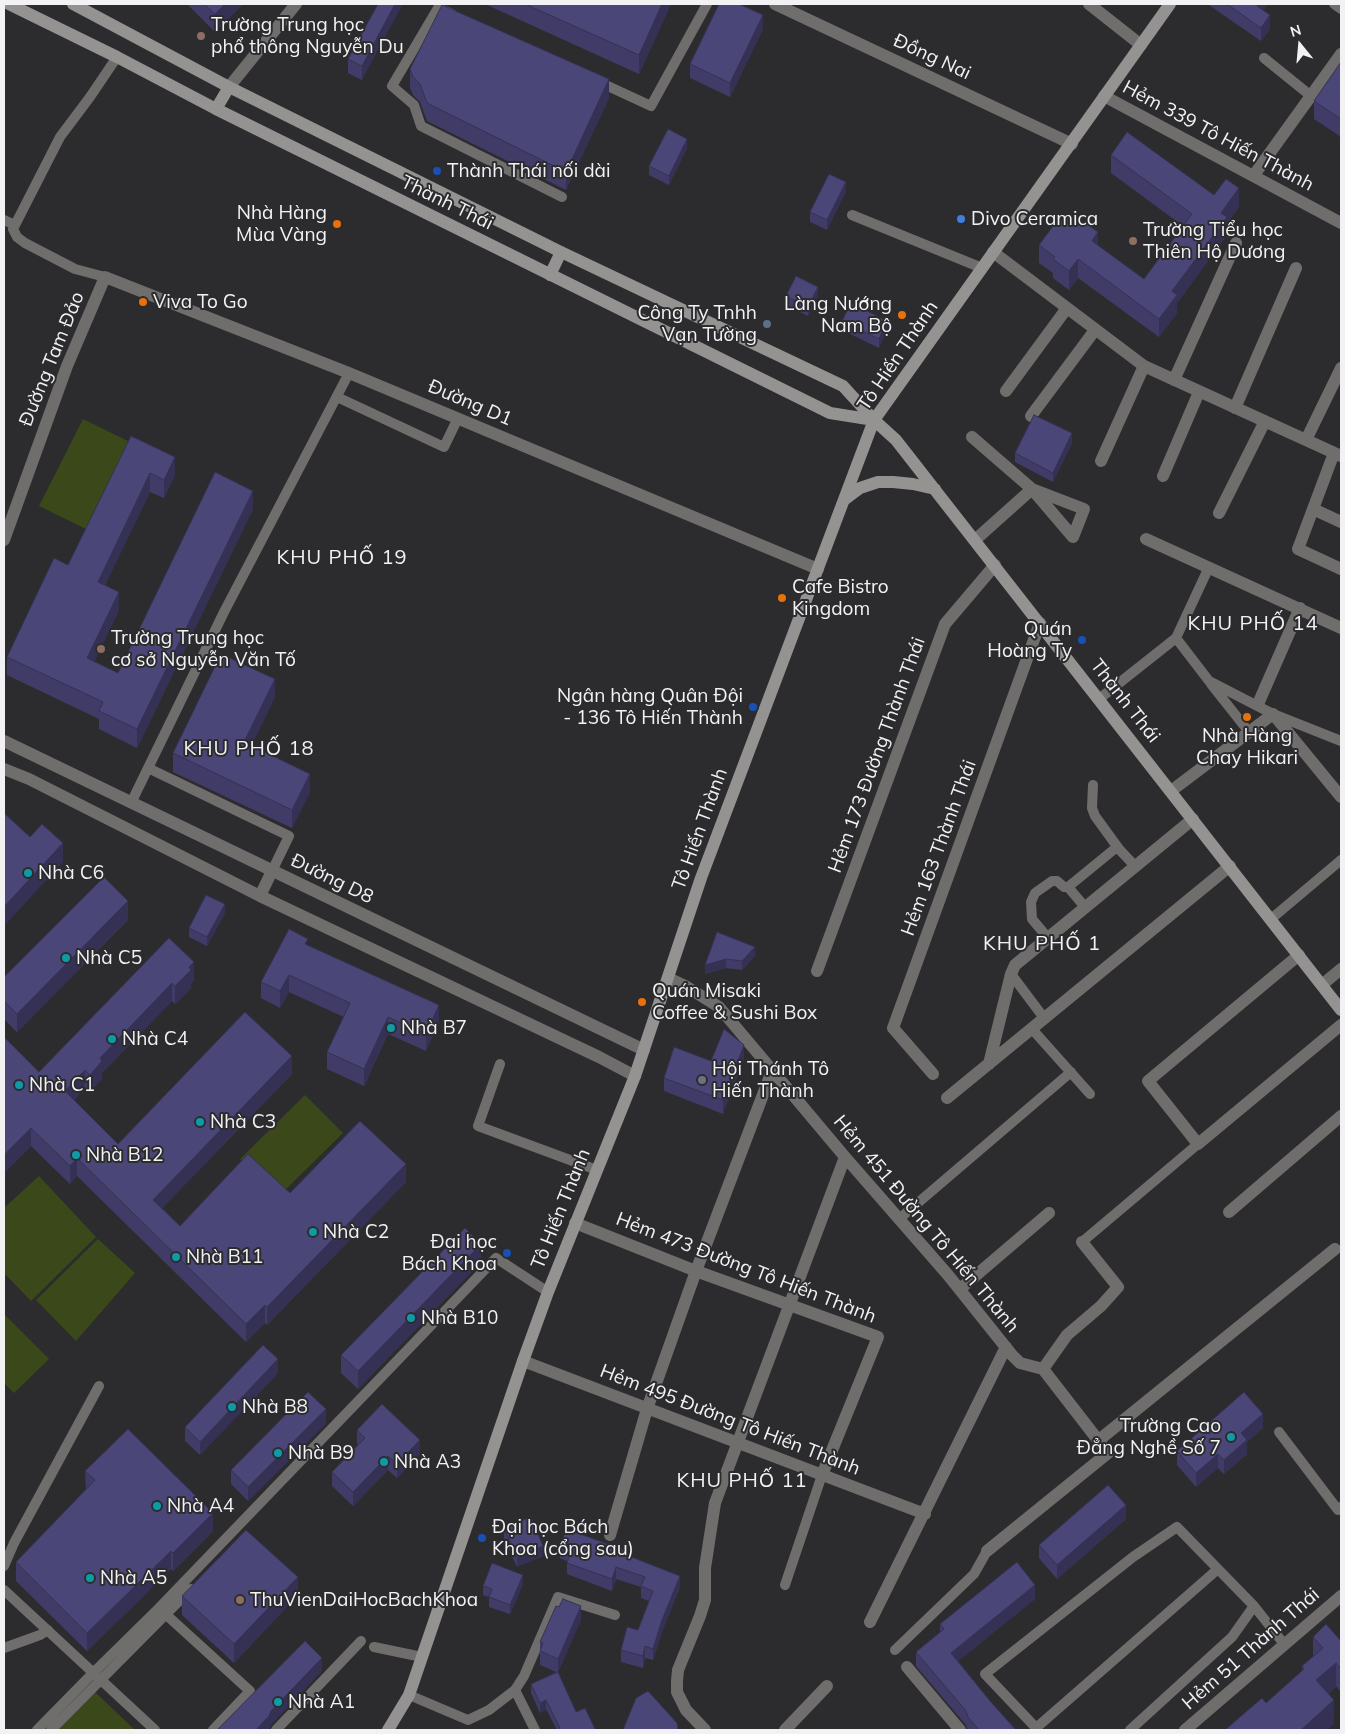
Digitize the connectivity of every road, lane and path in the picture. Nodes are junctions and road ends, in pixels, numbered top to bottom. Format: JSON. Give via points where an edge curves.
{"nodes":[{"id":1,"x":8,"y":4,"type":"edge"},
{"id":2,"x":73,"y":4,"type":"edge"},
{"id":3,"x":296,"y":4,"type":"edge"},
{"id":4,"x":707,"y":4,"type":"edge"},
{"id":5,"x":775,"y":4,"type":"edge"},
{"id":6,"x":1089,"y":4,"type":"edge"},
{"id":7,"x":1170,"y":4,"type":"edge"},
{"id":8,"x":1334,"y":4,"type":"edge"},
{"id":9,"x":438,"y":6,"type":"edge"},
{"id":10,"x":90,"y":8,"type":"edge"},
{"id":11,"x":1341,"y":9,"type":"edge"},
{"id":12,"x":465,"y":20,"type":"edge"},
{"id":13,"x":1141,"y":45,"type":"junction"},
{"id":14,"x":1341,"y":54,"type":"edge"},
{"id":15,"x":117,"y":57,"type":"junction"},
{"id":16,"x":1264,"y":58,"type":"dead end"},
{"id":17,"x":589,"y":78,"type":"edge"},
{"id":18,"x":229,"y":87,"type":"junction"},
{"id":19,"x":1104,"y":96,"type":"junction"},
{"id":20,"x":1311,"y":96,"type":"junction"},
{"id":21,"x":216,"y":109,"type":"junction"},
{"id":22,"x":1072,"y":144,"type":"junction"},
{"id":23,"x":1254,"y":175,"type":"junction"},
{"id":24,"x":562,"y":197,"type":"dead end"},
{"id":25,"x":852,"y":216,"type":"dead end"},
{"id":26,"x":4,"y":220,"type":"edge"},
{"id":27,"x":1341,"y":223,"type":"edge"},
{"id":28,"x":15,"y":225,"type":"junction"},
{"id":29,"x":1236,"y":243,"type":"dead end"},
{"id":30,"x":561,"y":252,"type":"junction"},
{"id":31,"x":993,"y":252,"type":"junction"},
{"id":32,"x":982,"y":268,"type":"junction"},
{"id":33,"x":1296,"y":268,"type":"dead end"},
{"id":34,"x":550,"y":275,"type":"junction"},
{"id":35,"x":105,"y":278,"type":"junction"},
{"id":36,"x":1067,"y":308,"type":"junction"},
{"id":37,"x":1096,"y":330,"type":"junction"},
{"id":38,"x":1144,"y":366,"type":"junction"},
{"id":39,"x":1341,"y":368,"type":"edge"},
{"id":40,"x":349,"y":373,"type":"junction"},
{"id":41,"x":1174,"y":380,"type":"junction"},
{"id":42,"x":1006,"y":391,"type":"dead end"},
{"id":43,"x":1199,"y":392,"type":"junction"},
{"id":44,"x":336,"y":397,"type":"junction"},
{"id":45,"x":1235,"y":408,"type":"junction"},
{"id":46,"x":1031,"y":416,"type":"edge"},
{"id":47,"x":458,"y":418,"type":"junction"},
{"id":48,"x":874,"y":420,"type":"junction"},
{"id":49,"x":1265,"y":421,"type":"junction"},
{"id":50,"x":972,"y":437,"type":"dead end"},
{"id":51,"x":1306,"y":440,"type":"junction"},
{"id":52,"x":1338,"y":455,"type":"edge"},
{"id":53,"x":1101,"y":461,"type":"dead end"},
{"id":54,"x":1163,"y":476,"type":"dead end"},
{"id":55,"x":935,"y":489,"type":"junction"},
{"id":56,"x":844,"y":500,"type":"junction"},
{"id":57,"x":1313,"y":509,"type":"junction"},
{"id":58,"x":1219,"y":513,"type":"dead end"},
{"id":59,"x":1341,"y":522,"type":"edge"},
{"id":60,"x":1146,"y":539,"type":"dead end"},
{"id":61,"x":4,"y":540,"type":"edge"},
{"id":62,"x":975,"y":540,"type":"junction"},
{"id":63,"x":995,"y":565,"type":"junction"},
{"id":64,"x":1209,"y":568,"type":"junction"},
{"id":65,"x":818,"y":569,"type":"junction"},
{"id":66,"x":1341,"y":570,"type":"edge"},
{"id":67,"x":1300,"y":608,"type":"junction"},
{"id":68,"x":1040,"y":623,"type":"junction"},
{"id":69,"x":1341,"y":628,"type":"edge"},
{"id":70,"x":1176,"y":638,"type":"junction"},
{"id":71,"x":1209,"y":681,"type":"junction"},
{"id":72,"x":1099,"y":699,"type":"junction"},
{"id":73,"x":1258,"y":704,"type":"junction"},
{"id":74,"x":1274,"y":714,"type":"junction"},
{"id":75,"x":1249,"y":732,"type":"junction"},
{"id":76,"x":4,"y":741,"type":"edge"},
{"id":77,"x":1341,"y":741,"type":"edge"},
{"id":78,"x":40,"y":759,"type":"junction"},
{"id":79,"x":148,"y":768,"type":"junction"},
{"id":80,"x":4,"y":769,"type":"edge"},
{"id":81,"x":29,"y":780,"type":"junction"},
{"id":82,"x":1337,"y":783,"type":"edge"},
{"id":83,"x":1093,"y":785,"type":"dead end"},
{"id":84,"x":1171,"y":791,"type":"junction"},
{"id":85,"x":1341,"y":798,"type":"edge"},
{"id":86,"x":131,"y":804,"type":"junction"},
{"id":87,"x":1193,"y":819,"type":"junction"},
{"id":88,"x":1119,"y":849,"type":"junction"},
{"id":89,"x":1341,"y":860,"type":"edge"},
{"id":90,"x":1135,"y":866,"type":"junction"},
{"id":91,"x":1230,"y":866,"type":"junction"},
{"id":92,"x":272,"y":871,"type":"junction"},
{"id":93,"x":1068,"y":886,"type":"junction"},
{"id":94,"x":260,"y":896,"type":"junction"},
{"id":95,"x":1086,"y":907,"type":"junction"},
{"id":96,"x":1271,"y":919,"type":"junction"},
{"id":97,"x":1048,"y":938,"type":"junction"},
{"id":98,"x":1299,"y":955,"type":"junction"},
{"id":99,"x":1341,"y":969,"type":"edge"},
{"id":100,"x":817,"y":971,"type":"dead end"},
{"id":101,"x":1011,"y":974,"type":"junction"},
{"id":102,"x":668,"y":978,"type":"junction"},
{"id":103,"x":1322,"y":984,"type":"junction"},
{"id":104,"x":1341,"y":1010,"type":"edge"},
{"id":105,"x":1044,"y":1018,"type":"junction"},
{"id":106,"x":1341,"y":1025,"type":"edge"},
{"id":107,"x":1032,"y":1029,"type":"junction"},
{"id":108,"x":644,"y":1050,"type":"junction"},
{"id":109,"x":500,"y":1064,"type":"dead end"},
{"id":110,"x":989,"y":1064,"type":"junction"},
{"id":111,"x":772,"y":1071,"type":"junction"},
{"id":112,"x":1071,"y":1072,"type":"junction"},
{"id":113,"x":933,"y":1074,"type":"dead end"},
{"id":114,"x":635,"y":1076,"type":"junction"},
{"id":115,"x":1090,"y":1094,"type":"dead end"},
{"id":116,"x":947,"y":1098,"type":"dead end"},
{"id":117,"x":1341,"y":1116,"type":"edge"},
{"id":118,"x":1198,"y":1144,"type":"junction"},
{"id":119,"x":844,"y":1157,"type":"junction"},
{"id":120,"x":597,"y":1170,"type":"junction"},
{"id":121,"x":1229,"y":1212,"type":"dead end"},
{"id":122,"x":1049,"y":1213,"type":"dead end"},
{"id":123,"x":899,"y":1219,"type":"junction"},
{"id":124,"x":575,"y":1223,"type":"junction"},
{"id":125,"x":1082,"y":1242,"type":"joint"},
{"id":126,"x":1335,"y":1249,"type":"dead end"},
{"id":127,"x":696,"y":1271,"type":"junction"},
{"id":128,"x":960,"y":1289,"type":"junction"},
{"id":129,"x":548,"y":1292,"type":"junction"},
{"id":130,"x":789,"y":1305,"type":"junction"},
{"id":131,"x":1006,"y":1347,"type":"junction"},
{"id":132,"x":523,"y":1362,"type":"junction"},
{"id":133,"x":1043,"y":1369,"type":"junction"},
{"id":134,"x":99,"y":1386,"type":"dead end"},
{"id":135,"x":647,"y":1409,"type":"junction"},
{"id":136,"x":1279,"y":1432,"type":"dead end"},
{"id":137,"x":1099,"y":1440,"type":"junction"},
{"id":138,"x":737,"y":1443,"type":"junction"},
{"id":139,"x":822,"y":1475,"type":"junction"},
{"id":140,"x":1341,"y":1507,"type":"edge"},
{"id":141,"x":925,"y":1514,"type":"junction"},
{"id":142,"x":247,"y":1532,"type":"edge"},
{"id":143,"x":610,"y":1536,"type":"dead end"},
{"id":144,"x":987,"y":1550,"type":"joint"},
{"id":145,"x":4,"y":1566,"type":"edge"},
{"id":146,"x":1218,"y":1570,"type":"junction"},
{"id":147,"x":785,"y":1585,"type":"dead end"},
{"id":148,"x":4,"y":1590,"type":"edge"},
{"id":149,"x":1341,"y":1596,"type":"edge"},
{"id":150,"x":1254,"y":1606,"type":"junction"},
{"id":151,"x":162,"y":1611,"type":"junction"},
{"id":152,"x":616,"y":1615,"type":"dead end"},
{"id":153,"x":870,"y":1622,"type":"dead end"},
{"id":154,"x":48,"y":1630,"type":"junction"},
{"id":155,"x":361,"y":1641,"type":"dead end"},
{"id":156,"x":1284,"y":1644,"type":"junction"},
{"id":157,"x":374,"y":1647,"type":"dead end"},
{"id":158,"x":4,"y":1648,"type":"edge"},
{"id":159,"x":895,"y":1650,"type":"dead end"},
{"id":160,"x":422,"y":1656,"type":"junction"},
{"id":161,"x":907,"y":1667,"type":"dead end"},
{"id":162,"x":96,"y":1676,"type":"junction"},
{"id":163,"x":827,"y":1686,"type":"dead end"},
{"id":164,"x":515,"y":1690,"type":"junction"},
{"id":165,"x":409,"y":1695,"type":"junction"},
{"id":166,"x":1037,"y":1729,"type":"edge"},
{"id":167,"x":37,"y":1730,"type":"edge"},
{"id":168,"x":51,"y":1730,"type":"edge"},
{"id":169,"x":155,"y":1730,"type":"edge"},
{"id":170,"x":212,"y":1730,"type":"edge"},
{"id":171,"x":276,"y":1730,"type":"edge"},
{"id":172,"x":388,"y":1730,"type":"edge"},
{"id":173,"x":535,"y":1730,"type":"edge"},
{"id":174,"x":705,"y":1730,"type":"edge"},
{"id":175,"x":785,"y":1730,"type":"edge"},
{"id":176,"x":960,"y":1730,"type":"edge"},
{"id":177,"x":1130,"y":1730,"type":"edge"},
{"id":178,"x":1185,"y":1730,"type":"edge"}],
"edges":[{"from":1,"to":15,"type":"main road","name":"Thành Thái"},
{"from":2,"to":10,"type":"main road","name":"Thành Thái"},
{"from":3,"to":18,"type":"street"},
{"from":4,"to":17,"type":"lane","via":[[651,106]]},
{"from":5,"to":22,"type":"street","name":"Đồng Nai"},
{"from":6,"to":13,"type":"street"},
{"from":7,"to":13,"type":"main road","name":"Tô Hiến Thành"},
{"from":8,"to":11,"type":"lane"},
{"from":9,"to":12,"type":"lane"},
{"from":9,"to":24,"type":"lane","via":[[392,86],[414,105],[421,126]]},
{"from":10,"to":18,"type":"main road","name":"Thành Thái"},
{"from":13,"to":19,"type":"main road","name":"Tô Hiến Thành"},
{"from":14,"to":20,"type":"street"},
{"from":15,"to":21,"type":"main road","name":"Thành Thái"},
{"from":15,"to":28,"type":"lane","via":[[60,137]]},
{"from":16,"to":20,"type":"lane"},
{"from":18,"to":21,"type":"main road"},
{"from":18,"to":30,"type":"main road","name":"Thành Thái"},
{"from":19,"to":22,"type":"main road","name":"Tô Hiến Thành"},
{"from":19,"to":23,"type":"street","name":"Hẻm 339 Tô Hiến Thành"},
{"from":20,"to":23,"type":"street"},
{"from":21,"to":34,"type":"main road","name":"Thành Thái"},
{"from":22,"to":31,"type":"main road","name":"Tô Hiến Thành"},
{"from":23,"to":27,"type":"street","name":"Hẻm 339 Tô Hiến Thành"},
{"from":25,"to":32,"type":"lane"},
{"from":26,"to":28,"type":"lane"},
{"from":28,"to":35,"type":"lane","via":[[13,229],[17,237],[25,243],[75,269]]},
{"from":29,"to":41,"type":"street"},
{"from":30,"to":34,"type":"main road"},
{"from":30,"to":48,"type":"main road","name":"Thành Thái","via":[[843,386]]},
{"from":31,"to":32,"type":"main road","name":"Tô Hiến Thành"},
{"from":31,"to":36,"type":"street"},
{"from":32,"to":48,"type":"main road","name":"Tô Hiến Thành"},
{"from":33,"to":45,"type":"street"},
{"from":34,"to":48,"type":"main road","name":"Thành Thái","via":[[830,413]]},
{"from":35,"to":40,"type":"street","name":"Đường D1"},
{"from":35,"to":61,"type":"street","name":"Đường Tam Đảo","via":[[67,366]]},
{"from":36,"to":37,"type":"street"},
{"from":36,"to":42,"type":"street"},
{"from":37,"to":38,"type":"street"},
{"from":37,"to":46,"type":"street"},
{"from":38,"to":41,"type":"street"},
{"from":38,"to":53,"type":"street"},
{"from":39,"to":51,"type":"street"},
{"from":40,"to":44,"type":"lane"},
{"from":40,"to":47,"type":"street","name":"Đường D1"},
{"from":41,"to":43,"type":"street"},
{"from":43,"to":45,"type":"street"},
{"from":43,"to":54,"type":"street"},
{"from":44,"to":47,"type":"lane","via":[[444,447]]},
{"from":44,"to":79,"type":"lane","via":[[224,612]]},
{"from":45,"to":49,"type":"street"},
{"from":47,"to":65,"type":"street","name":"Đường D1"},
{"from":48,"to":55,"type":"main road","name":"Thành Thái","via":[[896,440]]},
{"from":48,"to":56,"type":"main road","name":"Tô Hiến Thành"},
{"from":49,"to":51,"type":"street"},
{"from":49,"to":58,"type":"street"},
{"from":50,"to":62,"type":"street","via":[[1032,489]]},
{"from":51,"to":52,"type":"street"},
{"from":52,"to":57,"type":"street"},
{"from":55,"to":56,"type":"main road","via":[[878,482],[860,488]]},
{"from":55,"to":62,"type":"main road","name":"Thành Thái"},
{"from":56,"to":65,"type":"main road","name":"Tô Hiến Thành"},
{"from":57,"to":59,"type":"street"},
{"from":57,"to":66,"type":"street","via":[[1298,549]]},
{"from":60,"to":64,"type":"street"},
{"from":62,"to":63,"type":"main road","name":"Thành Thái"},
{"from":63,"to":68,"type":"main road","name":"Thành Thái"},
{"from":63,"to":100,"type":"street","name":"Hẻm 173 Đường Thành Thái","via":[[945,624]]},
{"from":64,"to":67,"type":"street"},
{"from":64,"to":70,"type":"lane"},
{"from":65,"to":102,"type":"main road","name":"Tô Hiến Thành","via":[[701,878]]},
{"from":67,"to":69,"type":"street"},
{"from":67,"to":73,"type":"street"},
{"from":68,"to":72,"type":"main road","name":"Thành Thái"},
{"from":68,"to":113,"type":"street","name":"Hẻm 163 Thành Thái","via":[[893,1028]]},
{"from":70,"to":71,"type":"lane"},
{"from":70,"to":72,"type":"lane"},
{"from":71,"to":73,"type":"lane"},
{"from":71,"to":75,"type":"lane"},
{"from":72,"to":84,"type":"main road","name":"Thành Thái"},
{"from":73,"to":74,"type":"lane"},
{"from":74,"to":75,"type":"street"},
{"from":74,"to":77,"type":"lane"},
{"from":74,"to":82,"type":"street"},
{"from":75,"to":84,"type":"street"},
{"from":76,"to":78,"type":"street","name":"Đường D8"},
{"from":78,"to":81,"type":"street"},
{"from":78,"to":86,"type":"street","name":"Đường D8"},
{"from":79,"to":86,"type":"lane"},
{"from":79,"to":92,"type":"lane","via":[[289,836]]},
{"from":80,"to":81,"type":"street"},
{"from":81,"to":94,"type":"street"},
{"from":82,"to":85,"type":"street"},
{"from":83,"to":88,"type":"lane","via":[[1095,816]]},
{"from":84,"to":87,"type":"main road","name":"Thành Thái"},
{"from":86,"to":92,"type":"street","name":"Đường D8"},
{"from":87,"to":90,"type":"street"},
{"from":87,"to":91,"type":"main road","name":"Thành Thái"},
{"from":88,"to":90,"type":"lane"},
{"from":88,"to":93,"type":"lane","via":[[1114,849]]},
{"from":89,"to":96,"type":"lane"},
{"from":90,"to":95,"type":"street"},
{"from":91,"to":96,"type":"main road","name":"Thành Thái"},
{"from":91,"to":105,"type":"street"},
{"from":92,"to":94,"type":"street"},
{"from":92,"to":108,"type":"street","name":"Đường D8"},
{"from":93,"to":95,"type":"lane"},
{"from":93,"to":97,"type":"lane","via":[[1052,881],[1032,897],[1032,919]]},
{"from":94,"to":114,"type":"street"},
{"from":95,"to":97,"type":"street"},
{"from":96,"to":98,"type":"main road","name":"Thành Thái"},
{"from":97,"to":101,"type":"street","via":[[1016,965]]},
{"from":98,"to":103,"type":"main road","name":"Thành Thái"},
{"from":98,"to":118,"type":"street","via":[[1148,1081]]},
{"from":99,"to":103,"type":"street"},
{"from":101,"to":105,"type":"lane"},
{"from":101,"to":110,"type":"street"},
{"from":102,"to":108,"type":"main road","name":"Tô Hiến Thành"},
{"from":102,"to":111,"type":"street","name":"Hẻm 451 Đường Tô Hiến Thành","via":[[719,1007]]},
{"from":103,"to":104,"type":"main road","name":"Thành Thái"},
{"from":105,"to":107,"type":"street"},
{"from":106,"to":118,"type":"street"},
{"from":107,"to":110,"type":"street"},
{"from":107,"to":112,"type":"lane"},
{"from":108,"to":114,"type":"main road","name":"Tô Hiến Thành"},
{"from":109,"to":120,"type":"lane","via":[[478,1126]]},
{"from":110,"to":116,"type":"street"},
{"from":111,"to":119,"type":"street","name":"Hẻm 451 Đường Tô Hiến Thành"},
{"from":111,"to":127,"type":"street"},
{"from":112,"to":115,"type":"lane"},
{"from":112,"to":123,"type":"lane"},
{"from":114,"to":120,"type":"main road","name":"Tô Hiến Thành"},
{"from":117,"to":121,"type":"street"},
{"from":118,"to":125,"type":"lane"},
{"from":119,"to":123,"type":"street","name":"Hẻm 451 Đường Tô Hiến Thành"},
{"from":119,"to":130,"type":"street"},
{"from":120,"to":124,"type":"main road","name":"Tô Hiến Thành"},
{"from":122,"to":128,"type":"street"},
{"from":123,"to":128,"type":"street","name":"Hẻm 451 Đường Tô Hiến Thành"},
{"from":124,"to":127,"type":"street","name":"Hẻm 473 Đường Tô Hiến Thành"},
{"from":124,"to":129,"type":"main road","name":"Tô Hiến Thành"},
{"from":125,"to":133,"type":"street","via":[[1118,1287],[1067,1335]]},
{"from":126,"to":137,"type":"street"},
{"from":127,"to":130,"type":"street","name":"Hẻm 473 Đường Tô Hiến Thành"},
{"from":127,"to":135,"type":"street"},
{"from":128,"to":131,"type":"street","name":"Hẻm 451 Đường Tô Hiến Thành"},
{"from":129,"to":132,"type":"main road","name":"Tô Hiến Thành"},
{"from":129,"to":151,"type":"lane","via":[[496,1258]]},
{"from":130,"to":138,"type":"street"},
{"from":130,"to":139,"type":"street","name":"Hẻm 473 Đường Tô Hiến Thành","via":[[878,1337]]},
{"from":131,"to":133,"type":"street","name":"Hẻm 451 Đường Tô Hiến Thành","via":[[1020,1363]]},
{"from":131,"to":141,"type":"street"},
{"from":132,"to":135,"type":"street","name":"Hẻm 495 Đường Tô Hiến Thành"},
{"from":132,"to":160,"type":"main road","name":"Tô Hiến Thành"},
{"from":133,"to":137,"type":"street"},
{"from":134,"to":145,"type":"lane"},
{"from":135,"to":138,"type":"street","name":"Hẻm 495 Đường Tô Hiến Thành"},
{"from":135,"to":143,"type":"street"},
{"from":136,"to":140,"type":"lane","via":[[1338,1510]]},
{"from":137,"to":144,"type":"street","via":[[1108,1453]]},
{"from":138,"to":139,"type":"street","name":"Hẻm 495 Đường Tô Hiến Thành"},
{"from":138,"to":174,"type":"street","via":[[715,1503],[700,1616],[678,1670],[677,1692],[686,1710]]},
{"from":139,"to":141,"type":"street","name":"Hẻm 495 Đường Tô Hiến Thành"},
{"from":139,"to":147,"type":"lane"},
{"from":141,"to":153,"type":"street"},
{"from":142,"to":151,"type":"lane"},
{"from":144,"to":159,"type":"lane","via":[[974,1574]]},
{"from":146,"to":150,"type":"lane"},
{"from":146,"to":166,"type":"lane"},
{"from":146,"to":166,"type":"lane","via":[[1177,1527],[1133,1557],[986,1674]]},
{"from":148,"to":154,"type":"lane"},
{"from":149,"to":156,"type":"street","name":"Hẻm 51 Thành Thái"},
{"from":150,"to":156,"type":"lane"},
{"from":150,"to":177,"type":"lane","via":[[1232,1637]]},
{"from":151,"to":162,"type":"lane"},
{"from":151,"to":170,"type":"lane","via":[[250,1691]]},
{"from":152,"to":164,"type":"lane","via":[[558,1597]]},
{"from":154,"to":158,"type":"lane"},
{"from":154,"to":162,"type":"lane"},
{"from":155,"to":171,"type":"lane"},
{"from":156,"to":178,"type":"street","name":"Hẻm 51 Thành Thái"},
{"from":157,"to":160,"type":"lane"},
{"from":160,"to":165,"type":"main road","name":"Tô Hiến Thành"},
{"from":161,"to":176,"type":"street"},
{"from":162,"to":167,"type":"lane"},
{"from":162,"to":168,"type":"lane"},
{"from":162,"to":169,"type":"lane"},
{"from":163,"to":175,"type":"street"},
{"from":164,"to":165,"type":"lane","via":[[489,1710],[468,1720]]},
{"from":164,"to":173,"type":"lane"},
{"from":165,"to":172,"type":"main road","name":"Tô Hiến Thành"}]}
